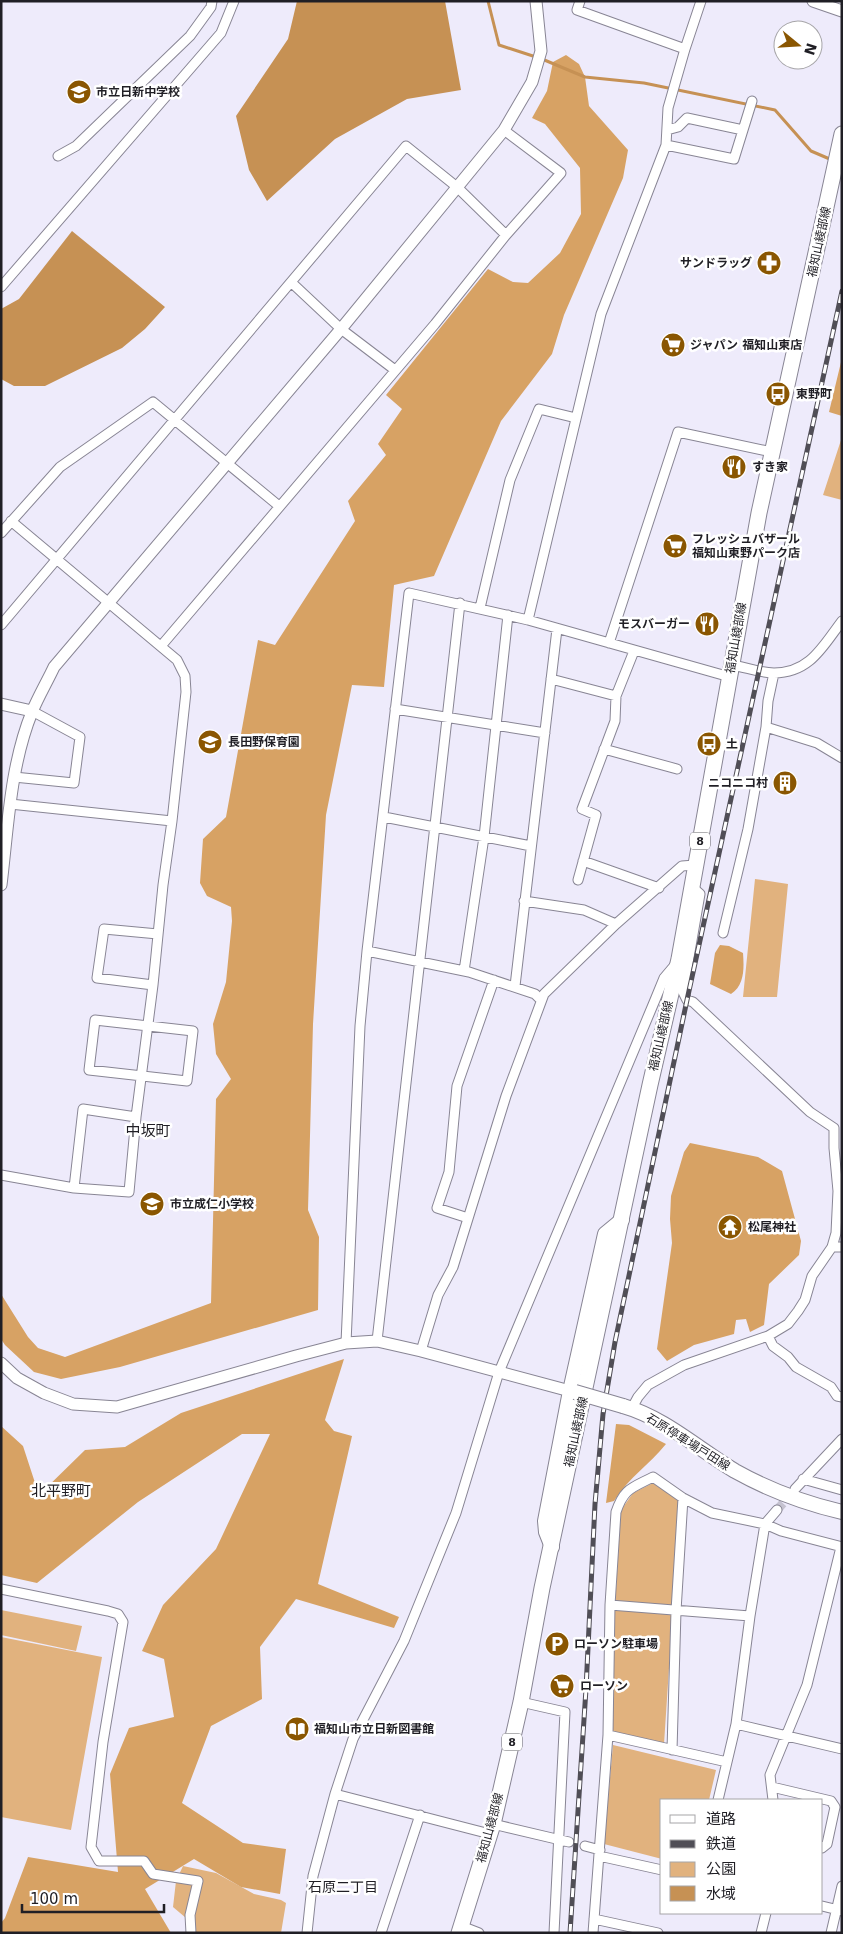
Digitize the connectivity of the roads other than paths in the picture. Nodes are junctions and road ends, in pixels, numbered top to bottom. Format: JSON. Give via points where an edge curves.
{"nodes":[{"id":1,"x":212,"y":1,"type":"edge"},
{"id":2,"x":234,"y":1,"type":"edge"},
{"id":3,"x":536,"y":1,"type":"edge"},
{"id":4,"x":580,"y":1,"type":"edge"},
{"id":5,"x":701,"y":1,"type":"edge"},
{"id":6,"x":813,"y":1,"type":"edge"},
{"id":7,"x":842,"y":11,"type":"edge"},
{"id":8,"x":685,"y":49,"type":"junction"},
{"id":9,"x":752,"y":101,"type":"dead end"},
{"id":10,"x":504,"y":130,"type":"junction"},
{"id":11,"x":667,"y":130,"type":"junction"},
{"id":12,"x":743,"y":130,"type":"junction"},
{"id":13,"x":842,"y":134,"type":"edge"},
{"id":14,"x":666,"y":145,"type":"junction"},
{"id":15,"x":58,"y":156,"type":"dead end"},
{"id":16,"x":457,"y":187,"type":"junction"},
{"id":17,"x":506,"y":235,"type":"junction"},
{"id":18,"x":292,"y":283,"type":"junction"},
{"id":19,"x":1,"y":287,"type":"edge"},
{"id":20,"x":340,"y":329,"type":"junction"},
{"id":21,"x":395,"y":370,"type":"junction"},
{"id":22,"x":576,"y":418,"type":"junction"},
{"id":23,"x":176,"y":420,"type":"junction"},
{"id":24,"x":772,"y":452,"type":"junction"},
{"id":25,"x":226,"y":464,"type":"junction"},
{"id":26,"x":279,"y":506,"type":"junction"},
{"id":27,"x":11,"y":521,"type":"junction"},
{"id":28,"x":1,"y":533,"type":"edge"},
{"id":29,"x":58,"y":560,"type":"junction"},
{"id":30,"x":460,"y":603,"type":"junction"},
{"id":31,"x":108,"y":604,"type":"junction"},
{"id":32,"x":480,"y":608,"type":"junction"},
{"id":33,"x":508,"y":615,"type":"junction"},
{"id":34,"x":528,"y":620,"type":"junction"},
{"id":35,"x":842,"y":621,"type":"edge"},
{"id":36,"x":1,"y":625,"type":"edge"},
{"id":37,"x":558,"y":629,"type":"junction"},
{"id":38,"x":609,"y":643,"type":"junction"},
{"id":39,"x":161,"y":646,"type":"junction"},
{"id":40,"x":634,"y":651,"type":"junction"},
{"id":41,"x":731,"y":671,"type":"junction"},
{"id":42,"x":774,"y":673,"type":"junction"},
{"id":43,"x":551,"y":679,"type":"junction"},
{"id":44,"x":616,"y":696,"type":"junction"},
{"id":45,"x":1,"y":704,"type":"edge"},
{"id":46,"x":396,"y":709,"type":"junction"},
{"id":47,"x":32,"y":711,"type":"junction"},
{"id":48,"x":448,"y":718,"type":"junction"},
{"id":49,"x":497,"y":727,"type":"junction"},
{"id":50,"x":766,"y":727,"type":"junction"},
{"id":51,"x":544,"y":733,"type":"junction"},
{"id":52,"x":604,"y":749,"type":"junction"},
{"id":53,"x":842,"y":758,"type":"edge"},
{"id":54,"x":678,"y":769,"type":"dead end"},
{"id":55,"x":14,"y":777,"type":"junction"},
{"id":56,"x":10,"y":804,"type":"junction"},
{"id":57,"x":384,"y":817,"type":"junction"},
{"id":58,"x":172,"y":821,"type":"junction"},
{"id":59,"x":434,"y":827,"type":"junction"},
{"id":60,"x":484,"y":837,"type":"junction"},
{"id":61,"x":530,"y":846,"type":"junction"},
{"id":62,"x":583,"y":861,"type":"junction"},
{"id":63,"x":695,"y":865,"type":"junction"},
{"id":64,"x":578,"y":880,"type":"dead end"},
{"id":65,"x":1,"y":885,"type":"edge"},
{"id":66,"x":692,"y":887,"type":"junction"},
{"id":67,"x":659,"y":888,"type":"junction"},
{"id":68,"x":524,"y":900,"type":"junction"},
{"id":69,"x":616,"y":924,"type":"junction"},
{"id":70,"x":724,"y":933,"type":"dead end"},
{"id":71,"x":158,"y":934,"type":"junction"},
{"id":72,"x":367,"y":951,"type":"junction"},
{"id":73,"x":679,"y":959,"type":"junction"},
{"id":74,"x":420,"y":962,"type":"junction"},
{"id":75,"x":464,"y":971,"type":"junction"},
{"id":76,"x":494,"y":980,"type":"junction"},
{"id":77,"x":153,"y":985,"type":"junction"},
{"id":78,"x":515,"y":986,"type":"junction"},
{"id":79,"x":541,"y":1000,"type":"junction"},
{"id":80,"x":148,"y":1026,"type":"junction"},
{"id":81,"x":141,"y":1077,"type":"junction"},
{"id":82,"x":136,"y":1117,"type":"junction"},
{"id":83,"x":838,"y":1126,"type":"edge"},
{"id":84,"x":1,"y":1175,"type":"edge"},
{"id":85,"x":74,"y":1188,"type":"junction"},
{"id":86,"x":840,"y":1190,"type":"edge"},
{"id":87,"x":468,"y":1218,"type":"junction"},
{"id":88,"x":622,"y":1220,"type":"junction"},
{"id":89,"x":832,"y":1246,"type":"junction"},
{"id":90,"x":842,"y":1247,"type":"edge"},
{"id":91,"x":768,"y":1336,"type":"junction"},
{"id":92,"x":377,"y":1341,"type":"junction"},
{"id":93,"x":346,"y":1344,"type":"junction"},
{"id":94,"x":421,"y":1351,"type":"junction"},
{"id":95,"x":1,"y":1363,"type":"edge"},
{"id":96,"x":499,"y":1372,"type":"junction"},
{"id":97,"x":572,"y":1391,"type":"junction"},
{"id":98,"x":842,"y":1397,"type":"edge"},
{"id":99,"x":628,"y":1407,"type":"junction"},
{"id":100,"x":842,"y":1438,"type":"edge"},
{"id":101,"x":803,"y":1479,"type":"junction"},
{"id":102,"x":795,"y":1489,"type":"tunnel mouth"},
{"id":103,"x":842,"y":1490,"type":"edge"},
{"id":104,"x":683,"y":1498,"type":"junction"},
{"id":105,"x":777,"y":1510,"type":"tunnel mouth"},
{"id":106,"x":842,"y":1512,"type":"edge"},
{"id":107,"x":765,"y":1524,"type":"junction"},
{"id":108,"x":552,"y":1547,"type":"junction"},
{"id":109,"x":841,"y":1547,"type":"edge"},
{"id":110,"x":1,"y":1589,"type":"edge"},
{"id":111,"x":610,"y":1606,"type":"junction"},
{"id":112,"x":676,"y":1611,"type":"junction"},
{"id":113,"x":750,"y":1616,"type":"junction"},
{"id":114,"x":520,"y":1702,"type":"junction"},
{"id":115,"x":736,"y":1724,"type":"junction"},
{"id":116,"x":608,"y":1735,"type":"junction"},
{"id":117,"x":787,"y":1736,"type":"junction"},
{"id":118,"x":842,"y":1749,"type":"edge"},
{"id":119,"x":672,"y":1750,"type":"junction"},
{"id":120,"x":727,"y":1762,"type":"junction"},
{"id":121,"x":772,"y":1787,"type":"junction"},
{"id":122,"x":335,"y":1794,"type":"junction"},
{"id":123,"x":718,"y":1799,"type":"edge"},
{"id":124,"x":773,"y":1799,"type":"edge"},
{"id":125,"x":420,"y":1815,"type":"junction"},
{"id":126,"x":492,"y":1829,"type":"junction"},
{"id":127,"x":564,"y":1842,"type":"junction"},
{"id":128,"x":585,"y":1846,"type":"tunnel mouth"},
{"id":129,"x":823,"y":1847,"type":"edge"},
{"id":130,"x":599,"y":1853,"type":"junction"},
{"id":131,"x":660,"y":1869,"type":"edge"},
{"id":132,"x":842,"y":1886,"type":"edge"},
{"id":133,"x":823,"y":1906,"type":"edge"},
{"id":134,"x":839,"y":1910,"type":"edge"},
{"id":135,"x":766,"y":1914,"type":"edge"},
{"id":136,"x":594,"y":1919,"type":"junction"},
{"id":137,"x":460,"y":1930,"type":"edge"},
{"id":138,"x":190,"y":1933,"type":"edge"},
{"id":139,"x":307,"y":1933,"type":"edge"},
{"id":140,"x":381,"y":1933,"type":"edge"},
{"id":141,"x":479,"y":1933,"type":"edge"},
{"id":142,"x":554,"y":1933,"type":"edge"},
{"id":143,"x":593,"y":1933,"type":"edge"},
{"id":144,"x":658,"y":1933,"type":"edge"},
{"id":145,"x":761,"y":1933,"type":"edge"},
{"id":146,"x":831,"y":1933,"type":"edge"}],
"edges":[{"from":1,"to":15,"type":"street","via":[[190,36],[76,146]]},
{"from":2,"to":19,"type":"street","via":[[221,33]]},
{"from":3,"to":10,"type":"street","via":[[541,51],[532,82]]},
{"from":4,"to":8,"type":"street","via":[[578,10]]},
{"from":5,"to":8,"type":"street"},
{"from":6,"to":7,"type":"street"},
{"from":8,"to":11,"type":"street","via":[[668,108]]},
{"from":9,"to":12,"type":"street"},
{"from":10,"to":16,"type":"street"},
{"from":10,"to":17,"type":"street","via":[[561,173]]},
{"from":11,"to":12,"type":"street","via":[[678,127],[687,118]]},
{"from":11,"to":14,"type":"street"},
{"from":12,"to":14,"type":"street","via":[[734,159]]},
{"from":13,"to":24,"type":"main road","name":"福知山綾部線","number":"8"},
{"from":14,"to":22,"type":"street","via":[[601,314]]},
{"from":16,"to":17,"type":"street"},
{"from":16,"to":18,"type":"street","via":[[406,146]]},
{"from":16,"to":20,"type":"street"},
{"from":17,"to":21,"type":"street"},
{"from":18,"to":20,"type":"street"},
{"from":18,"to":23,"type":"street"},
{"from":20,"to":21,"type":"street"},
{"from":20,"to":25,"type":"street"},
{"from":21,"to":26,"type":"street"},
{"from":22,"to":32,"type":"street","via":[[539,409],[510,480]]},
{"from":22,"to":34,"type":"street"},
{"from":23,"to":25,"type":"street"},
{"from":23,"to":27,"type":"street","via":[[153,402],[60,467]]},
{"from":23,"to":29,"type":"street"},
{"from":24,"to":38,"type":"street","via":[[678,432]]},
{"from":24,"to":41,"type":"main road","name":"福知山綾部線","number":"8"},
{"from":25,"to":26,"type":"street"},
{"from":25,"to":31,"type":"street"},
{"from":26,"to":39,"type":"street"},
{"from":27,"to":28,"type":"street"},
{"from":27,"to":29,"type":"street"},
{"from":29,"to":31,"type":"street"},
{"from":29,"to":36,"type":"street"},
{"from":30,"to":32,"type":"street"},
{"from":30,"to":46,"type":"street","via":[[409,593]]},
{"from":30,"to":48,"type":"street"},
{"from":31,"to":39,"type":"street"},
{"from":31,"to":47,"type":"street","via":[[54,667]]},
{"from":32,"to":33,"type":"street"},
{"from":33,"to":34,"type":"street"},
{"from":33,"to":49,"type":"street"},
{"from":34,"to":37,"type":"street"},
{"from":35,"to":42,"type":"street","via":[[806,665]]},
{"from":37,"to":38,"type":"street"},
{"from":37,"to":43,"type":"street"},
{"from":38,"to":40,"type":"street"},
{"from":39,"to":58,"type":"street","via":[[177,660],[185,676]]},
{"from":40,"to":41,"type":"street"},
{"from":40,"to":44,"type":"street"},
{"from":41,"to":42,"type":"street"},
{"from":41,"to":63,"type":"main road","name":"福知山綾部線","number":"8"},
{"from":42,"to":50,"type":"street"},
{"from":43,"to":44,"type":"street"},
{"from":43,"to":51,"type":"street"},
{"from":44,"to":52,"type":"street","via":[[615,721]]},
{"from":45,"to":47,"type":"street"},
{"from":46,"to":48,"type":"street"},
{"from":46,"to":57,"type":"street"},
{"from":47,"to":55,"type":"street"},
{"from":47,"to":55,"type":"street","via":[[80,737],[74,783]]},
{"from":48,"to":49,"type":"street"},
{"from":48,"to":59,"type":"street"},
{"from":49,"to":51,"type":"street"},
{"from":49,"to":60,"type":"street"},
{"from":50,"to":53,"type":"street","via":[[817,743]]},
{"from":50,"to":70,"type":"street","via":[[748,829]]},
{"from":51,"to":61,"type":"street"},
{"from":52,"to":54,"type":"street"},
{"from":52,"to":62,"type":"street","via":[[582,809],[596,815]]},
{"from":55,"to":56,"type":"street"},
{"from":56,"to":58,"type":"street"},
{"from":56,"to":65,"type":"street"},
{"from":57,"to":59,"type":"street"},
{"from":57,"to":72,"type":"street"},
{"from":58,"to":71,"type":"street"},
{"from":59,"to":60,"type":"street"},
{"from":59,"to":74,"type":"street"},
{"from":60,"to":61,"type":"street"},
{"from":60,"to":75,"type":"street"},
{"from":61,"to":68,"type":"street"},
{"from":62,"to":64,"type":"street"},
{"from":62,"to":67,"type":"street"},
{"from":63,"to":66,"type":"main road","name":"福知山綾部線","number":"8"},
{"from":63,"to":67,"type":"street","via":[[682,866]]},
{"from":66,"to":73,"type":"main road","name":"福知山綾部線","number":"8"},
{"from":66,"to":83,"type":"street","via":[[700,894],[683,992],[687,1000],[693,1002],[810,1112]]},
{"from":67,"to":69,"type":"street"},
{"from":68,"to":69,"type":"street","via":[[584,910]]},
{"from":68,"to":78,"type":"street"},
{"from":69,"to":79,"type":"street"},
{"from":71,"to":77,"type":"street"},
{"from":71,"to":77,"type":"street","via":[[104,929],[97,978]]},
{"from":72,"to":74,"type":"street"},
{"from":72,"to":93,"type":"street","via":[[360,1026]]},
{"from":73,"to":88,"type":"main road","name":"福知山綾部線","number":"8"},
{"from":73,"to":96,"type":"street","via":[[664,978]]},
{"from":74,"to":75,"type":"street"},
{"from":74,"to":92,"type":"street"},
{"from":75,"to":76,"type":"street"},
{"from":76,"to":78,"type":"street"},
{"from":76,"to":87,"type":"street","via":[[457,1086],[449,1172],[437,1208]]},
{"from":77,"to":80,"type":"street"},
{"from":78,"to":79,"type":"street"},
{"from":79,"to":87,"type":"street","via":[[506,1096]]},
{"from":80,"to":81,"type":"street"},
{"from":80,"to":81,"type":"street","via":[[193,1032],[187,1081]]},
{"from":80,"to":81,"type":"street","via":[[95,1020],[89,1070]]},
{"from":81,"to":82,"type":"street"},
{"from":82,"to":85,"type":"street","via":[[129,1192]]},
{"from":82,"to":85,"type":"street","via":[[83,1110]]},
{"from":83,"to":86,"type":"street","via":[[834,1148]]},
{"from":84,"to":85,"type":"street"},
{"from":86,"to":89,"type":"street"},
{"from":87,"to":94,"type":"street","via":[[452,1267],[438,1295]]},
{"from":88,"to":97,"type":"main road","via":[[605,1234]]},
{"from":88,"to":108,"type":"main road","name":"福知山綾部線","number":"8"},
{"from":89,"to":90,"type":"street"},
{"from":89,"to":91,"type":"street","via":[[812,1276],[798,1311],[788,1324]]},
{"from":91,"to":98,"type":"street","via":[[773,1346],[796,1367]]},
{"from":91,"to":99,"type":"street","via":[[684,1365],[648,1385]]},
{"from":92,"to":93,"type":"street"},
{"from":92,"to":94,"type":"street"},
{"from":93,"to":95,"type":"street","via":[[117,1407],[73,1404],[17,1378]]},
{"from":94,"to":96,"type":"street"},
{"from":96,"to":97,"type":"street"},
{"from":96,"to":122,"type":"street","via":[[456,1513],[404,1641],[353,1739]]},
{"from":97,"to":99,"type":"main road","name":"石原停車場戸田線","bridge":true},
{"from":97,"to":108,"type":"main road","via":[[545,1521]]},
{"from":99,"to":106,"type":"main road","name":"石原停車場戸田線","via":[[655,1419],[760,1484],[791,1498]]},
{"from":100,"to":101,"type":"street"},
{"from":101,"to":102,"type":"street"},
{"from":101,"to":103,"type":"street"},
{"from":104,"to":107,"type":"street","via":[[712,1513]]},
{"from":104,"to":111,"type":"street","via":[[653,1477],[626,1491],[616,1512]]},
{"from":104,"to":112,"type":"street"},
{"from":105,"to":107,"type":"street"},
{"from":107,"to":109,"type":"street"},
{"from":107,"to":113,"type":"street"},
{"from":108,"to":114,"type":"main road","name":"福知山綾部線","number":"8"},
{"from":109,"to":117,"type":"street","via":[[807,1685]]},
{"from":110,"to":138,"type":"street","via":[[108,1611],[118,1614],[123,1622],[91,1847],[99,1861],[144,1861],[153,1874],[198,1881],[190,1915]]},
{"from":111,"to":112,"type":"street"},
{"from":111,"to":116,"type":"street"},
{"from":112,"to":113,"type":"street"},
{"from":112,"to":119,"type":"street"},
{"from":113,"to":115,"type":"street"},
{"from":114,"to":126,"type":"main road","name":"福知山綾部線","number":"8"},
{"from":114,"to":127,"type":"street","via":[[565,1712]]},
{"from":115,"to":117,"type":"street"},
{"from":115,"to":120,"type":"street"},
{"from":116,"to":119,"type":"street"},
{"from":116,"to":130,"type":"street"},
{"from":117,"to":118,"type":"street"},
{"from":117,"to":121,"type":"street","via":[[770,1774]]},
{"from":119,"to":120,"type":"street"},
{"from":120,"to":123,"type":"street"},
{"from":121,"to":124,"type":"street"},
{"from":121,"to":129,"type":"street","via":[[832,1801],[835,1807],[827,1844]]},
{"from":122,"to":125,"type":"street"},
{"from":122,"to":139,"type":"street","via":[[313,1876]]},
{"from":125,"to":126,"type":"street"},
{"from":125,"to":140,"type":"street"},
{"from":126,"to":127,"type":"street"},
{"from":126,"to":137,"type":"main road","name":"福知山綾部線","number":"8"},
{"from":127,"to":142,"type":"street"},
{"from":128,"to":130,"type":"street"},
{"from":130,"to":131,"type":"street"},
{"from":130,"to":136,"type":"street"},
{"from":132,"to":134,"type":"street"},
{"from":133,"to":134,"type":"street"},
{"from":134,"to":146,"type":"street"},
{"from":135,"to":145,"type":"street"},
{"from":136,"to":143,"type":"street"},
{"from":136,"to":144,"type":"street"},
{"from":137,"to":141,"type":"street"}]}
